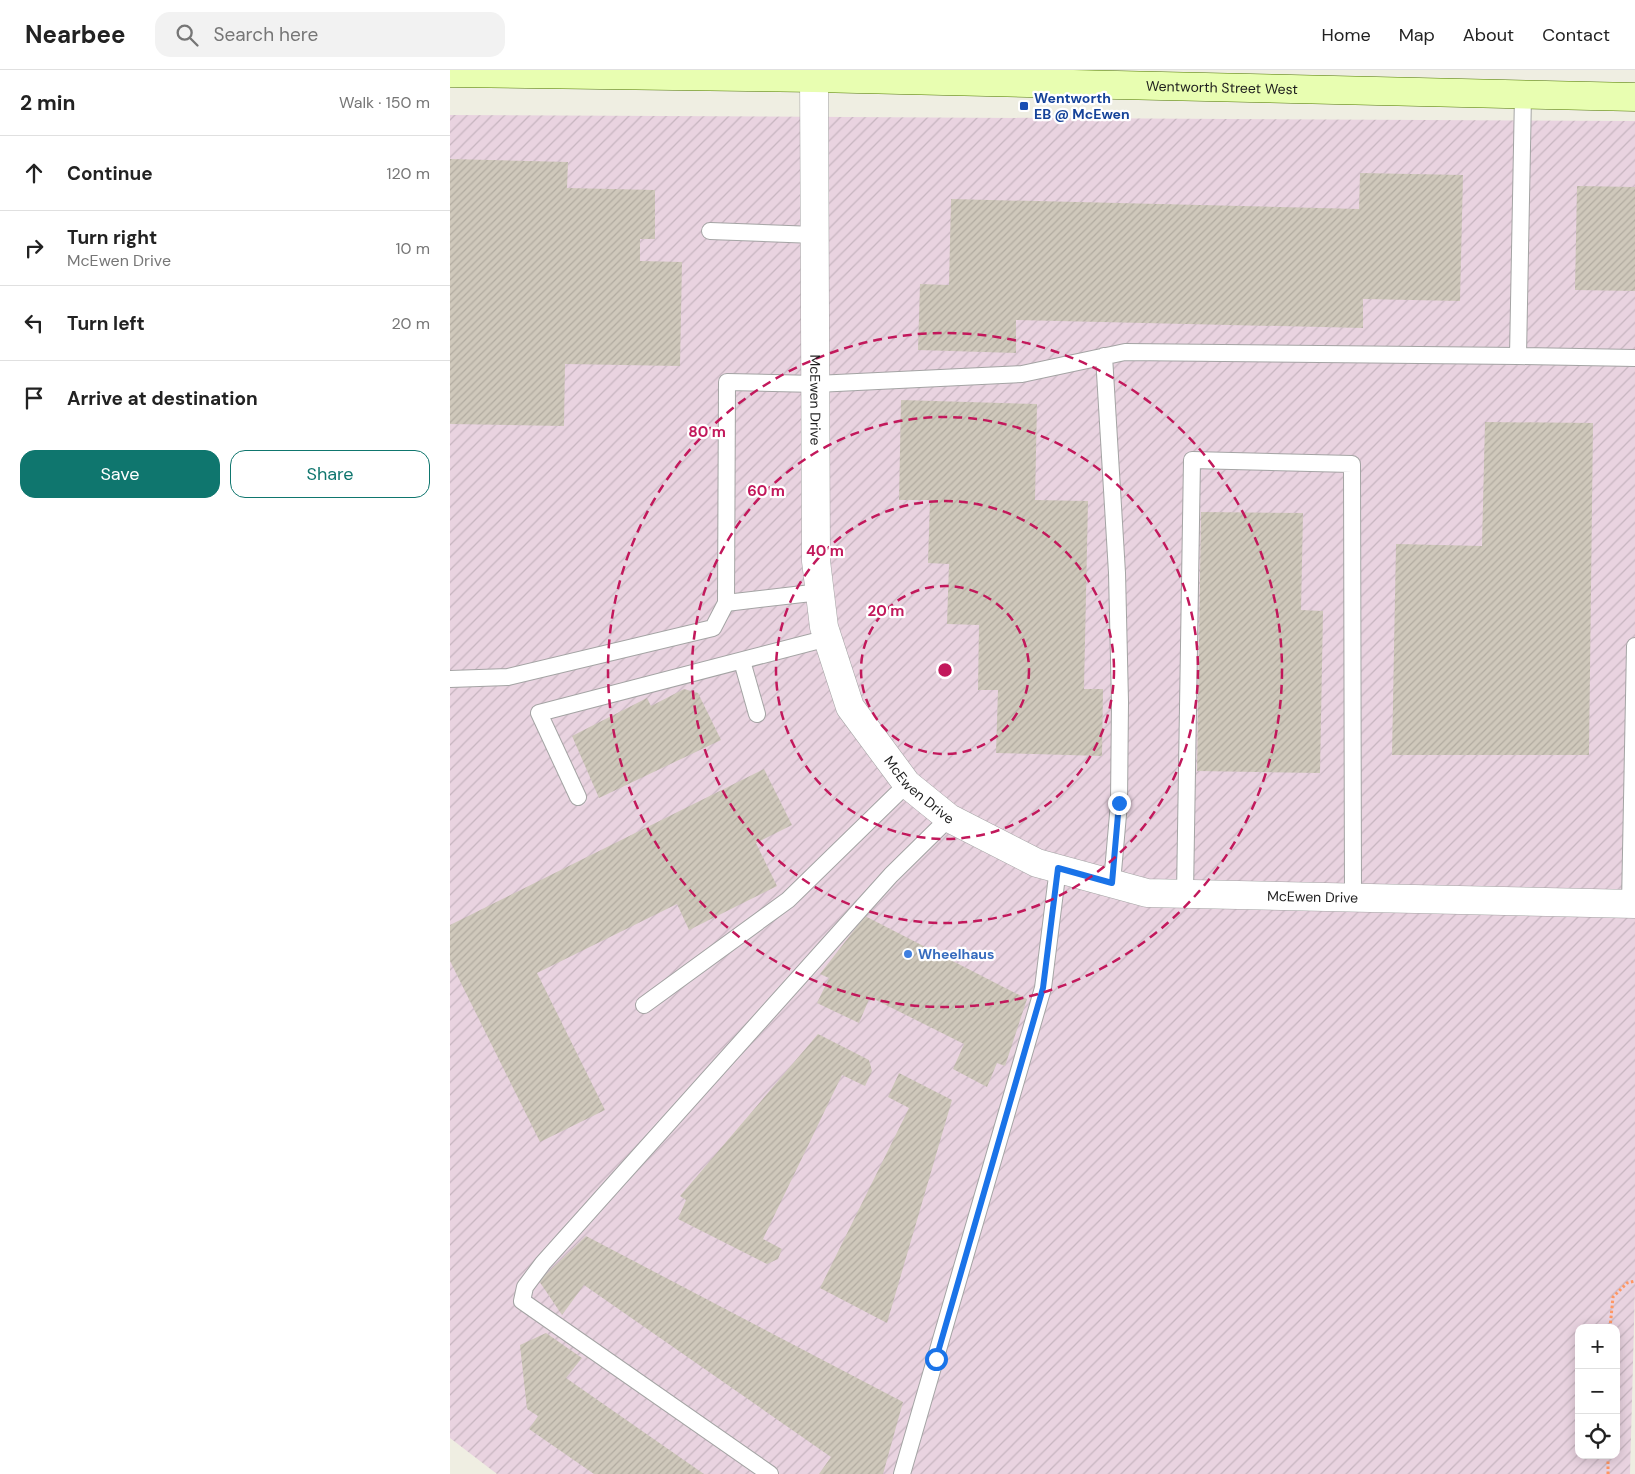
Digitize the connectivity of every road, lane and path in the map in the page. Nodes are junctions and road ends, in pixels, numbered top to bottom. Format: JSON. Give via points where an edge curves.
{"nodes":[{"id":1,"x":450,"y":73,"type":"edge"},
{"id":2,"x":814,"y":74,"type":"edge"},
{"id":3,"x":1523,"y":94,"type":"junction"},
{"id":4,"x":1635,"y":97,"type":"edge"},
{"id":5,"x":710,"y":231,"type":"dead end"},
{"id":6,"x":815,"y":235,"type":"junction"},
{"id":7,"x":1104,"y":356,"type":"junction"},
{"id":8,"x":1518,"y":356,"type":"junction"},
{"id":9,"x":1635,"y":358,"type":"edge"},
{"id":10,"x":816,"y":384,"type":"junction"},
{"id":11,"x":820,"y":592,"type":"junction"},
{"id":12,"x":726,"y":603,"type":"junction"},
{"id":13,"x":828,"y":638,"type":"junction"},
{"id":14,"x":1635,"y":646,"type":"edge"},
{"id":15,"x":742,"y":661,"type":"junction"},
{"id":16,"x":450,"y":679,"type":"edge"},
{"id":17,"x":757,"y":714,"type":"dead end"},
{"id":18,"x":908,"y":784,"type":"junction"},
{"id":19,"x":578,"y":797,"type":"dead end"},
{"id":20,"x":949,"y":818,"type":"junction"},
{"id":21,"x":1633,"y":837,"type":"edge"},
{"id":22,"x":1058,"y":868,"type":"junction"},
{"id":23,"x":1112,"y":883,"type":"junction"},
{"id":24,"x":1185,"y":894,"type":"junction"},
{"id":25,"x":1353,"y":898,"type":"junction"},
{"id":26,"x":1633,"y":904,"type":"edge"},
{"id":27,"x":644,"y":1005,"type":"dead end"},
{"id":28,"x":1635,"y":1281,"type":"edge"},
{"id":29,"x":1610,"y":1324,"type":"edge"},
{"id":30,"x":1608,"y":1459,"type":"edge"},
{"id":31,"x":770,"y":1474,"type":"edge"},
{"id":32,"x":902,"y":1474,"type":"edge"},
{"id":33,"x":1608,"y":1474,"type":"edge"}],
"edges":[{"from":1,"to":2,"type":"main road","name":"Wentworth Street West"},
{"from":2,"to":3,"type":"main road","name":"Wentworth Street West"},
{"from":2,"to":6,"type":"street","name":"McEwen Drive"},
{"from":3,"to":4,"type":"main road","name":"Wentworth Street West"},
{"from":3,"to":8,"type":"lane"},
{"from":5,"to":6,"type":"lane"},
{"from":6,"to":10,"type":"street","name":"McEwen Drive"},
{"from":7,"to":8,"type":"lane","via":[[1135,352]]},
{"from":7,"to":10,"type":"lane","via":[[1022,374]]},
{"from":7,"to":23,"type":"lane","via":[[1117,573],[1120,702],[1119,803]]},
{"from":8,"to":9,"type":"lane"},
{"from":10,"to":11,"type":"street","name":"McEwen Drive","via":[[816,561]]},
{"from":10,"to":12,"type":"lane","via":[[727,382]]},
{"from":11,"to":12,"type":"lane"},
{"from":11,"to":13,"type":"street","name":"McEwen Drive"},
{"from":12,"to":16,"type":"lane","via":[[713,628],[508,677]]},
{"from":13,"to":15,"type":"lane"},
{"from":13,"to":18,"type":"street","name":"McEwen Drive","via":[[850,707]]},
{"from":14,"to":21,"type":"lane"},
{"from":15,"to":17,"type":"lane"},
{"from":15,"to":19,"type":"lane","via":[[539,713]]},
{"from":18,"to":20,"type":"street","name":"McEwen Drive"},
{"from":18,"to":27,"type":"lane","via":[[788,900]]},
{"from":20,"to":22,"type":"street","name":"McEwen Drive","via":[[1037,863]]},
{"from":20,"to":31,"type":"lane","via":[[891,875],[524,1287],[522,1301]]},
{"from":21,"to":26,"type":"lane"},
{"from":22,"to":23,"type":"street","name":"McEwen Drive"},
{"from":22,"to":32,"type":"lane","via":[[1043,988]]},
{"from":23,"to":24,"type":"street","name":"McEwen Drive","via":[[1147,892]]},
{"from":24,"to":25,"type":"street","name":"McEwen Drive"},
{"from":24,"to":25,"type":"lane","via":[[1192,460],[1352,464]]},
{"from":25,"to":26,"type":"street","name":"McEwen Drive"},
{"from":28,"to":29,"type":"path","via":[[1627,1283],[1613,1297]]},
{"from":30,"to":33,"type":"path"}]}
